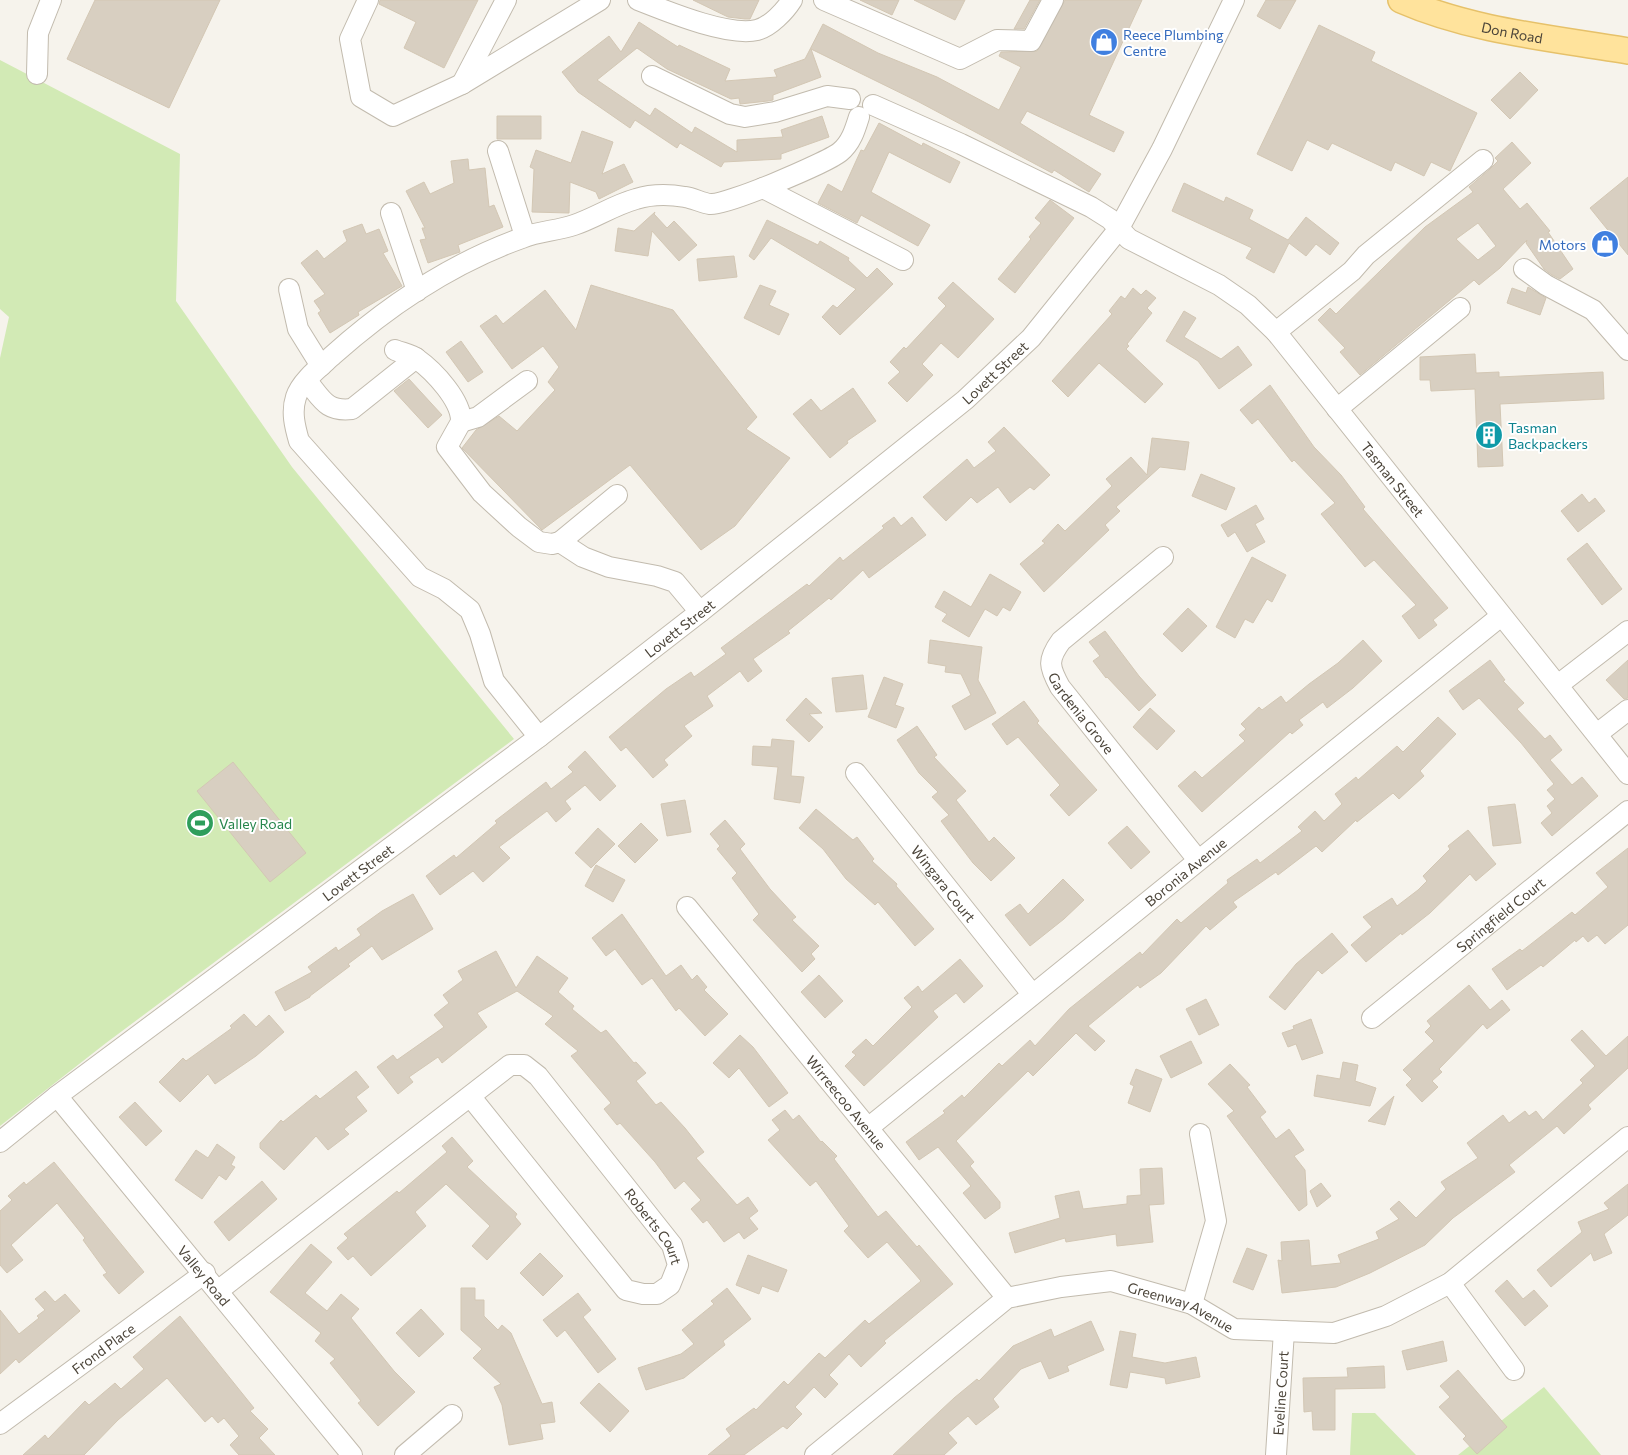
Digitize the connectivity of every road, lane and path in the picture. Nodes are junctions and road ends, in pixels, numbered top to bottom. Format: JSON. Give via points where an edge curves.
{"nodes":[{"id":1,"x":51,"y":0,"type":"edge"},
{"id":2,"x":368,"y":0,"type":"edge"},
{"id":3,"x":506,"y":0,"type":"edge"},
{"id":4,"x":600,"y":0,"type":"edge"},
{"id":5,"x":638,"y":0,"type":"edge"},
{"id":6,"x":792,"y":0,"type":"edge"},
{"id":7,"x":824,"y":0,"type":"edge"},
{"id":8,"x":1053,"y":0,"type":"edge"},
{"id":9,"x":1234,"y":0,"type":"edge"},
{"id":10,"x":1401,"y":0,"type":"edge"},
{"id":11,"x":1628,"y":51,"type":"edge"},
{"id":12,"x":37,"y":74,"type":"dead end"},
{"id":13,"x":652,"y":76,"type":"dead end"},
{"id":14,"x":462,"y":84,"type":"junction"},
{"id":15,"x":866,"y":111,"type":"junction"},
{"id":16,"x":498,"y":151,"type":"dead end"},
{"id":17,"x":1483,"y":160,"type":"dead end"},
{"id":18,"x":763,"y":188,"type":"junction"},
{"id":19,"x":391,"y":213,"type":"dead end"},
{"id":20,"x":1118,"y":230,"type":"junction"},
{"id":21,"x":525,"y":236,"type":"junction"},
{"id":22,"x":902,"y":260,"type":"dead end"},
{"id":23,"x":1524,"y":269,"type":"dead end"},
{"id":24,"x":289,"y":289,"type":"dead end"},
{"id":25,"x":417,"y":291,"type":"junction"},
{"id":26,"x":1460,"y":308,"type":"dead end"},
{"id":27,"x":1276,"y":332,"type":"junction"},
{"id":28,"x":395,"y":350,"type":"dead end"},
{"id":29,"x":1628,"y":350,"type":"edge"},
{"id":30,"x":416,"y":358,"type":"junction"},
{"id":31,"x":314,"y":374,"type":"junction"},
{"id":32,"x":527,"y":381,"type":"dead end"},
{"id":33,"x":1336,"y":409,"type":"junction"},
{"id":34,"x":461,"y":422,"type":"junction"},
{"id":35,"x":617,"y":495,"type":"dead end"},
{"id":36,"x":560,"y":542,"type":"junction"},
{"id":37,"x":1163,"y":557,"type":"dead end"},
{"id":38,"x":700,"y":612,"type":"junction"},
{"id":39,"x":1501,"y":616,"type":"junction"},
{"id":40,"x":1628,"y":631,"type":"edge"},
{"id":41,"x":1558,"y":685,"type":"junction"},
{"id":42,"x":1628,"y":710,"type":"edge"},
{"id":43,"x":1597,"y":734,"type":"junction"},
{"id":44,"x":539,"y":737,"type":"junction"},
{"id":45,"x":856,"y":772,"type":"dead end"},
{"id":46,"x":1628,"y":774,"type":"edge"},
{"id":47,"x":1628,"y":811,"type":"edge"},
{"id":48,"x":1198,"y":860,"type":"junction"},
{"id":49,"x":687,"y":907,"type":"dead end"},
{"id":50,"x":1032,"y":994,"type":"junction"},
{"id":51,"x":1372,"y":1018,"type":"dead end"},
{"id":52,"x":57,"y":1096,"type":"junction"},
{"id":53,"x":470,"y":1096,"type":"junction"},
{"id":54,"x":868,"y":1128,"type":"junction"},
{"id":55,"x":1200,"y":1134,"type":"dead end"},
{"id":56,"x":1628,"y":1137,"type":"edge"},
{"id":57,"x":0,"y":1142,"type":"edge"},
{"id":58,"x":205,"y":1273,"type":"junction"},
{"id":59,"x":1450,"y":1283,"type":"junction"},
{"id":60,"x":219,"y":1290,"type":"junction"},
{"id":61,"x":1007,"y":1298,"type":"junction"},
{"id":62,"x":1192,"y":1304,"type":"junction"},
{"id":63,"x":1284,"y":1331,"type":"junction"},
{"id":64,"x":1514,"y":1370,"type":"dead end"},
{"id":65,"x":452,"y":1414,"type":"dead end"},
{"id":66,"x":0,"y":1424,"type":"edge"},
{"id":67,"x":352,"y":1455,"type":"edge"},
{"id":68,"x":404,"y":1455,"type":"edge"},
{"id":69,"x":815,"y":1455,"type":"edge"},
{"id":70,"x":1276,"y":1455,"type":"edge"}],
"edges":[{"from":1,"to":12,"type":"street","via":[[38,33]]},
{"from":2,"to":14,"type":"street","via":[[350,39],[361,97],[393,116]]},
{"from":3,"to":14,"type":"street"},
{"from":4,"to":14,"type":"street"},
{"from":5,"to":6,"type":"street","via":[[727,30],[758,30],[779,16]]},
{"from":7,"to":8,"type":"street","via":[[960,59],[997,40],[1031,41]]},
{"from":9,"to":20,"type":"street","name":"Lovett Street","via":[[1162,149]]},
{"from":10,"to":11,"type":"main road","name":"Don Road","via":[[1430,13],[1474,26]]},
{"from":13,"to":15,"type":"street","via":[[730,114],[746,117],[828,96],[850,99],[852,113]]},
{"from":15,"to":18,"type":"street","via":[[850,142],[840,152]]},
{"from":15,"to":20,"type":"street","name":"Tasman Street","via":[[1091,207],[1110,219]]},
{"from":16,"to":21,"type":"street"},
{"from":17,"to":27,"type":"street"},
{"from":18,"to":21,"type":"street","via":[[712,205],[685,197],[656,194],[616,206],[568,227]]},
{"from":18,"to":22,"type":"street"},
{"from":19,"to":25,"type":"street"},
{"from":20,"to":27,"type":"street","name":"Tasman Street","via":[[1129,239],[1219,285],[1248,305]]},
{"from":20,"to":38,"type":"street","name":"Lovett Street","via":[[1031,338],[965,400]]},
{"from":21,"to":25,"type":"street","via":[[473,258]]},
{"from":23,"to":29,"type":"street","via":[[1546,285],[1593,310]]},
{"from":24,"to":31,"type":"street","via":[[298,329]]},
{"from":25,"to":31,"type":"street","via":[[362,329]]},
{"from":26,"to":33,"type":"street"},
{"from":27,"to":33,"type":"street","name":"Tasman Street"},
{"from":28,"to":30,"type":"street"},
{"from":30,"to":31,"type":"street","via":[[352,409],[329,408]]},
{"from":30,"to":34,"type":"street","via":[[458,404]]},
{"from":31,"to":44,"type":"street","via":[[296,396],[293,419],[299,441],[420,577],[444,589],[470,610],[494,681]]},
{"from":32,"to":34,"type":"street","via":[[478,417]]},
{"from":33,"to":39,"type":"street","name":"Tasman Street"},
{"from":34,"to":36,"type":"street","via":[[447,447],[482,493],[539,542]]},
{"from":35,"to":36,"type":"street"},
{"from":36,"to":38,"type":"street","via":[[609,567],[675,582]]},
{"from":37,"to":48,"type":"street","name":"Gardenia Grove","via":[[1061,640],[1051,654],[1051,670],[1060,687]]},
{"from":38,"to":44,"type":"street","name":"Lovett Street"},
{"from":39,"to":41,"type":"street","name":"Tasman Street"},
{"from":39,"to":48,"type":"street","name":"Boronia Avenue"},
{"from":40,"to":41,"type":"street"},
{"from":41,"to":43,"type":"street","name":"Tasman Street"},
{"from":42,"to":43,"type":"street"},
{"from":43,"to":46,"type":"street","name":"Tasman Street"},
{"from":44,"to":52,"type":"street","name":"Lovett Street"},
{"from":45,"to":50,"type":"street","name":"Wingara Court"},
{"from":47,"to":51,"type":"street","name":"Springfield Court"},
{"from":48,"to":50,"type":"street","name":"Boronia Avenue"},
{"from":49,"to":54,"type":"street","name":"Wirreecoo Avenue"},
{"from":50,"to":54,"type":"street","name":"Boronia Avenue"},
{"from":52,"to":57,"type":"street","name":"Lovett Street"},
{"from":52,"to":58,"type":"street","name":"Valley Road"},
{"from":53,"to":53,"type":"street","name":"Roberts Court","via":[[626,1290],[656,1294],[670,1284],[678,1265],[672,1245],[538,1076],[524,1065],[510,1065]]},
{"from":53,"to":60,"type":"street","name":"Roberts Court"},
{"from":54,"to":61,"type":"street","name":"Wirreecoo Avenue"},
{"from":55,"to":62,"type":"street","via":[[1216,1222]]},
{"from":56,"to":59,"type":"street","name":"Greenway Avenue"},
{"from":58,"to":60,"type":"street","name":"Valley Road"},
{"from":58,"to":66,"type":"street","name":"Frond Place"},
{"from":59,"to":63,"type":"street","name":"Greenway Avenue","via":[[1386,1316],[1334,1332]]},
{"from":59,"to":64,"type":"street"},
{"from":60,"to":67,"type":"street","name":"Valley Road"},
{"from":61,"to":62,"type":"street","name":"Greenway Avenue","via":[[1061,1286],[1111,1281]]},
{"from":61,"to":69,"type":"street","name":"Greenway Avenue"},
{"from":62,"to":63,"type":"street","name":"Greenway Avenue","via":[[1234,1329]]},
{"from":63,"to":70,"type":"street","name":"Eveline Court"},
{"from":65,"to":68,"type":"street"}]}
